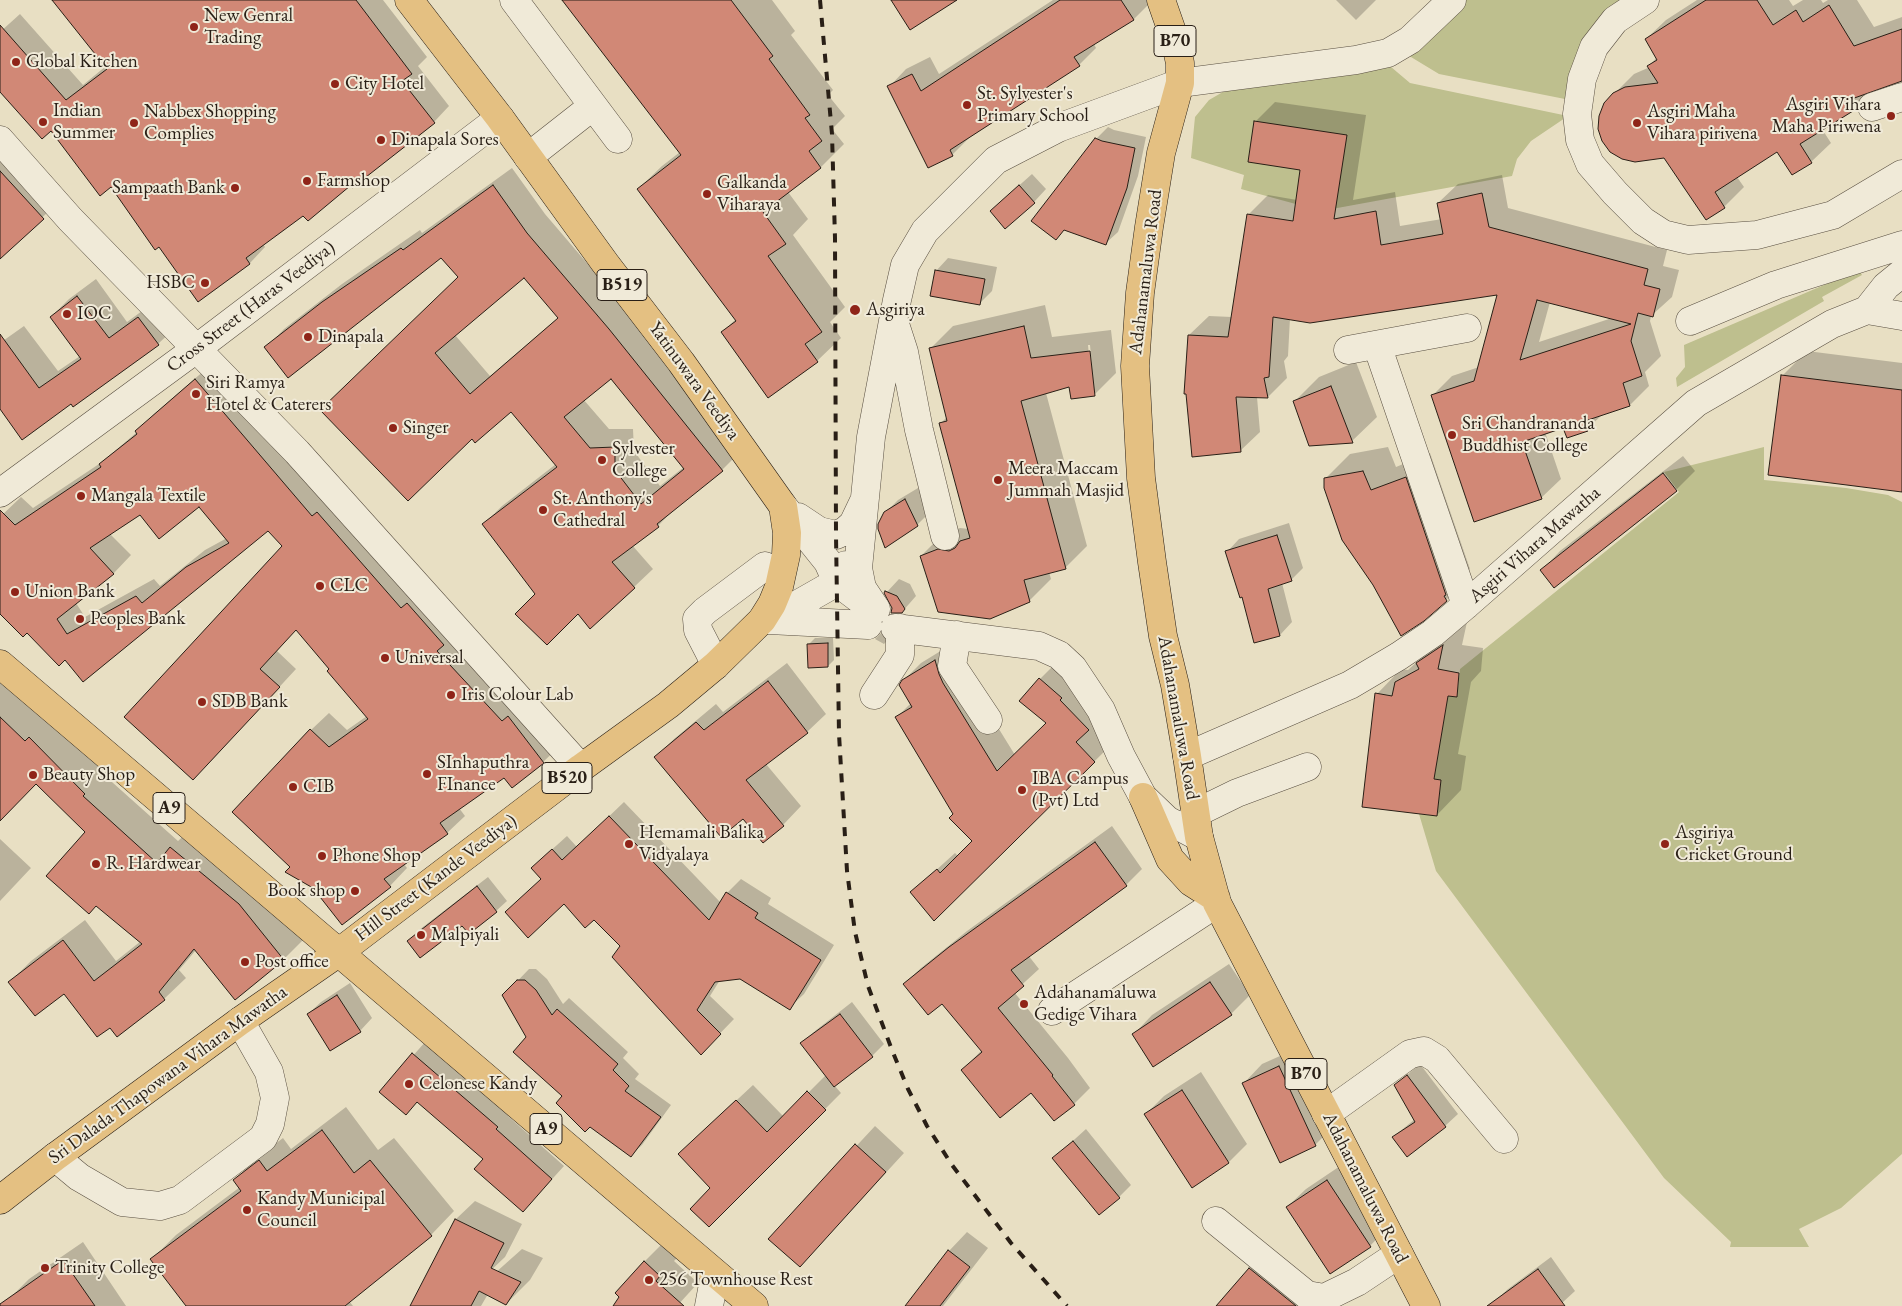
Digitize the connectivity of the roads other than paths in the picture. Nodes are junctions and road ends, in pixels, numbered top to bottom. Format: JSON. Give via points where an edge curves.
{"nodes":[{"id":1,"x":409,"y":0,"type":"edge"},
{"id":2,"x":514,"y":0,"type":"edge"},
{"id":3,"x":1161,"y":0,"type":"edge"},
{"id":4,"x":1452,"y":0,"type":"edge"},
{"id":5,"x":1645,"y":0,"type":"edge"},
{"id":6,"x":1180,"y":83,"type":"junction"},
{"id":7,"x":1902,"y":97,"type":"edge"},
{"id":8,"x":593,"y":106,"type":"junction"},
{"id":9,"x":1872,"y":107,"type":"dead end"},
{"id":10,"x":500,"y":118,"type":"junction"},
{"id":11,"x":618,"y":139,"type":"dead end"},
{"id":12,"x":0,"y":140,"type":"edge"},
{"id":13,"x":528,"y":157,"type":"junction"},
{"id":14,"x":1892,"y":180,"type":"edge"},
{"id":15,"x":1902,"y":244,"type":"edge"},
{"id":16,"x":1902,"y":273,"type":"edge"},
{"id":17,"x":1867,"y":310,"type":"junction"},
{"id":18,"x":1902,"y":316,"type":"edge"},
{"id":19,"x":893,"y":320,"type":"junction"},
{"id":20,"x":1690,"y":320,"type":"dead end"},
{"id":21,"x":1467,"y":328,"type":"dead end"},
{"id":22,"x":1377,"y":345,"type":"junction"},
{"id":23,"x":196,"y":349,"type":"junction"},
{"id":24,"x":1348,"y":350,"type":"dead end"},
{"id":25,"x":0,"y":493,"type":"edge"},
{"id":26,"x":863,"y":502,"type":"junction"},
{"id":27,"x":783,"y":506,"type":"junction"},
{"id":28,"x":945,"y":536,"type":"dead end"},
{"id":29,"x":861,"y":539,"type":"junction"},
{"id":30,"x":772,"y":577,"type":"junction"},
{"id":31,"x":837,"y":582,"type":"junction"},
{"id":32,"x":1466,"y":606,"type":"junction"},
{"id":33,"x":762,"y":620,"type":"junction"},
{"id":34,"x":885,"y":621,"type":"junction"},
{"id":35,"x":958,"y":636,"type":"junction"},
{"id":36,"x":0,"y":664,"type":"edge"},
{"id":37,"x":716,"y":665,"type":"junction"},
{"id":38,"x":874,"y":695,"type":"dead end"},
{"id":39,"x":988,"y":720,"type":"dead end"},
{"id":40,"x":1187,"y":756,"type":"junction"},
{"id":41,"x":1307,"y":767,"type":"dead end"},
{"id":42,"x":581,"y":768,"type":"junction"},
{"id":43,"x":1143,"y":797,"type":"junction"},
{"id":44,"x":1196,"y":826,"type":"junction"},
{"id":45,"x":1216,"y":900,"type":"junction"},
{"id":46,"x":338,"y":952,"type":"junction"},
{"id":47,"x":1052,"y":1011,"type":"dead end"},
{"id":48,"x":240,"y":1021,"type":"junction"},
{"id":49,"x":1326,"y":1114,"type":"junction"},
{"id":50,"x":1504,"y":1139,"type":"dead end"},
{"id":51,"x":55,"y":1157,"type":"junction"},
{"id":52,"x":0,"y":1200,"type":"edge"},
{"id":53,"x":1216,"y":1221,"type":"dead end"},
{"id":54,"x":1399,"y":1254,"type":"junction"},
{"id":55,"x":715,"y":1274,"type":"junction"},
{"id":56,"x":709,"y":1306,"type":"edge"},
{"id":57,"x":754,"y":1306,"type":"edge"},
{"id":58,"x":1426,"y":1306,"type":"edge"}],
"edges":[{"from":1,"to":10,"type":"main road","name":"Yatinuwara Veediya","number":"B519"},
{"from":2,"to":8,"type":"street"},
{"from":3,"to":6,"type":"main road","number":"B70","via":[[1175,40]]},
{"from":4,"to":6,"type":"street","via":[[1410,40],[1388,53]]},
{"from":5,"to":14,"type":"street","via":[[1615,20],[1594,47],[1582,79],[1577,114],[1580,140],[1590,164],[1643,221],[1663,234],[1688,240],[1757,235],[1833,215]]},
{"from":6,"to":19,"type":"street","via":[[1058,128],[996,160],[925,231],[905,264]]},
{"from":6,"to":40,"type":"main road","name":"Adahanamaluwa Road","number":"B70","via":[[1161,153],[1149,227],[1135,366],[1141,478],[1152,562]]},
{"from":7,"to":9,"type":"street"},
{"from":8,"to":11,"type":"street"},
{"from":8,"to":13,"type":"street"},
{"from":10,"to":13,"type":"main road","name":"Yatinuwara Veediya","number":"B519"},
{"from":10,"to":23,"type":"street","name":"Cross Street (Haras Veediya)"},
{"from":12,"to":23,"type":"street","via":[[70,219]]},
{"from":13,"to":27,"type":"main road","name":"Yatinuwara Veediya","number":"B519","via":[[681,362]]},
{"from":15,"to":20,"type":"street","via":[[1776,285]]},
{"from":16,"to":17,"type":"street","via":[[1886,286]]},
{"from":17,"to":18,"type":"street"},
{"from":17,"to":32,"type":"street","name":"Asgiri Vihara Mawatha","via":[[1832,324],[1696,403]]},
{"from":19,"to":26,"type":"street","via":[[871,437]]},
{"from":19,"to":28,"type":"street","via":[[904,352]]},
{"from":21,"to":22,"type":"street"},
{"from":22,"to":24,"type":"street"},
{"from":22,"to":32,"type":"street"},
{"from":23,"to":25,"type":"street","name":"Cross Street (Haras Veediya)"},
{"from":23,"to":42,"type":"street","via":[[297,452]]},
{"from":26,"to":27,"type":"street","via":[[852,524],[845,532],[836,535],[819,531]]},
{"from":26,"to":29,"type":"street"},
{"from":27,"to":30,"type":"main road","name":"Yatinuwara Veediya","number":"B519","via":[[786,554]]},
{"from":27,"to":31,"type":"street","via":[[828,562]]},
{"from":29,"to":31,"type":"street"},
{"from":29,"to":34,"type":"street","via":[[860,580],[866,596]]},
{"from":30,"to":33,"type":"main road","name":"Hill Street (Kande Veediya)","number":"B520","via":[[772,604]]},
{"from":30,"to":37,"type":"street","via":[[705,611],[697,620],[698,630]]},
{"from":31,"to":33,"type":"street","via":[[786,611]]},
{"from":31,"to":34,"type":"street"},
{"from":32,"to":40,"type":"street","name":"Asgiri Vihara Mawatha","via":[[1433,633],[1350,685]]},
{"from":33,"to":34,"type":"street"},
{"from":33,"to":37,"type":"main road","name":"Hill Street (Kande Veediya)","number":"B520"},
{"from":34,"to":35,"type":"street"},
{"from":34,"to":38,"type":"street","via":[[900,655]]},
{"from":35,"to":39,"type":"street","via":[[952,666]]},
{"from":35,"to":43,"type":"street","via":[[1039,646],[1059,655],[1073,668],[1101,710]]},
{"from":36,"to":46,"type":"main road","number":"A9"},
{"from":37,"to":42,"type":"main road","name":"Hill Street (Kande Veediya)","number":"B520","via":[[668,706]]},
{"from":40,"to":44,"type":"main road","name":"Adahanamaluwa Road","number":"B70"},
{"from":41,"to":44,"type":"street","via":[[1237,793]]},
{"from":42,"to":46,"type":"main road","name":"Hill Street (Kande Veediya)","number":"B520"},
{"from":43,"to":44,"type":"street","via":[[1167,820]]},
{"from":43,"to":45,"type":"main road","via":[[1170,859],[1191,882]]},
{"from":44,"to":45,"type":"main road","name":"Adahanamaluwa Road","number":"B70"},
{"from":45,"to":47,"type":"street"},
{"from":45,"to":49,"type":"main road","name":"Adahanamaluwa Road","number":"B70"},
{"from":46,"to":48,"type":"main road","name":"Sri Dalada Thapowana Vihara Mawatha"},
{"from":46,"to":55,"type":"main road","number":"A9"},
{"from":48,"to":51,"type":"main road","name":"Sri Dalada Thapowana Vihara Mawatha"},
{"from":48,"to":51,"type":"street","via":[[269,1072],[275,1098],[270,1124],[263,1138],[180,1200],[160,1206],[122,1202]]},
{"from":49,"to":50,"type":"street","via":[[1410,1054],[1424,1051],[1437,1060]]},
{"from":49,"to":54,"type":"main road","name":"Adahanamaluwa Road","number":"B70"},
{"from":51,"to":52,"type":"main road","name":"Sri Dalada Thapowana Vihara Mawatha"},
{"from":53,"to":54,"type":"street","via":[[1307,1295],[1324,1298],[1357,1282]]},
{"from":54,"to":58,"type":"main road","name":"Adahanamaluwa Road","number":"B70"},
{"from":55,"to":56,"type":"street"},
{"from":55,"to":57,"type":"main road","number":"A9"}]}
